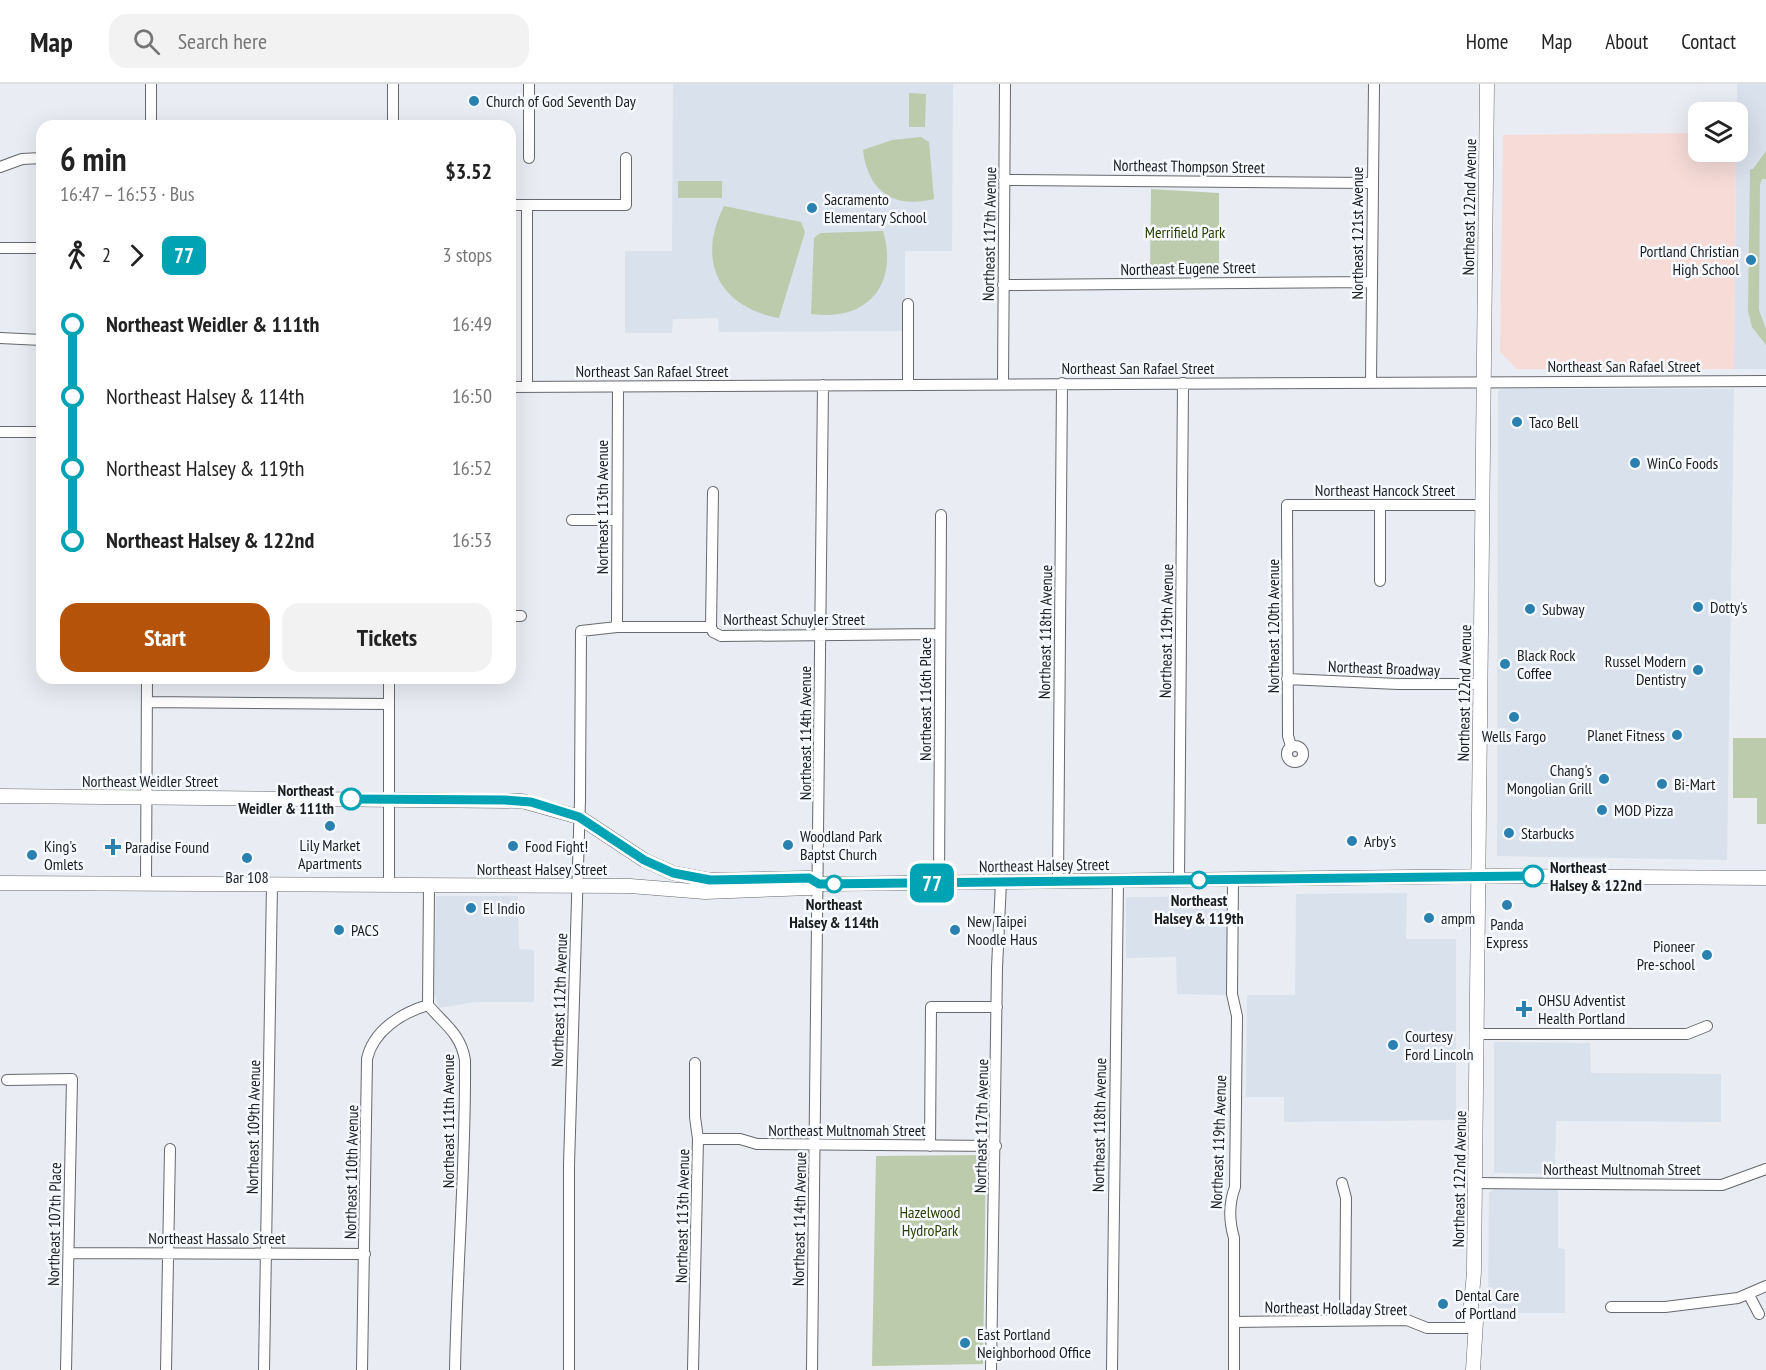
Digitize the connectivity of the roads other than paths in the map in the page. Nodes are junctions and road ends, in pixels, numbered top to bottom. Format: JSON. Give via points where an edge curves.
{"nodes":[{"id":1,"x":151,"y":84,"type":"edge"},
{"id":2,"x":393,"y":84,"type":"edge"},
{"id":3,"x":529,"y":84,"type":"edge"},
{"id":4,"x":1005,"y":84,"type":"edge"},
{"id":5,"x":1374,"y":84,"type":"edge"},
{"id":6,"x":1487,"y":84,"type":"edge"},
{"id":7,"x":151,"y":120,"type":"edge"},
{"id":8,"x":393,"y":120,"type":"edge"},
{"id":9,"x":36,"y":158,"type":"edge"},
{"id":10,"x":529,"y":158,"type":"dead end"},
{"id":11,"x":626,"y":158,"type":"dead end"},
{"id":12,"x":0,"y":167,"type":"edge"},
{"id":13,"x":1004,"y":180,"type":"junction"},
{"id":14,"x":1373,"y":183,"type":"junction"},
{"id":15,"x":516,"y":205,"type":"edge"},
{"id":16,"x":526,"y":205,"type":"junction"},
{"id":17,"x":0,"y":248,"type":"edge"},
{"id":18,"x":36,"y":248,"type":"edge"},
{"id":19,"x":1372,"y":282,"type":"junction"},
{"id":20,"x":1004,"y":285,"type":"junction"},
{"id":21,"x":908,"y":304,"type":"dead end"},
{"id":22,"x":0,"y":338,"type":"edge"},
{"id":23,"x":36,"y":340,"type":"edge"},
{"id":24,"x":1483,"y":381,"type":"junction"},
{"id":25,"x":1766,"y":381,"type":"edge"},
{"id":26,"x":1371,"y":382,"type":"junction"},
{"id":27,"x":1062,"y":383,"type":"junction"},
{"id":28,"x":1183,"y":383,"type":"junction"},
{"id":29,"x":908,"y":384,"type":"junction"},
{"id":30,"x":1003,"y":384,"type":"junction"},
{"id":31,"x":823,"y":385,"type":"junction"},
{"id":32,"x":516,"y":387,"type":"edge"},
{"id":33,"x":527,"y":387,"type":"junction"},
{"id":34,"x":618,"y":387,"type":"junction"},
{"id":35,"x":0,"y":432,"type":"edge"},
{"id":36,"x":36,"y":432,"type":"edge"},
{"id":37,"x":713,"y":492,"type":"dead end"},
{"id":38,"x":1287,"y":505,"type":"joint"},
{"id":39,"x":1380,"y":505,"type":"junction"},
{"id":40,"x":1482,"y":505,"type":"junction"},
{"id":41,"x":941,"y":515,"type":"dead end"},
{"id":42,"x":572,"y":520,"type":"dead end"},
{"id":43,"x":616,"y":520,"type":"junction"},
{"id":44,"x":1380,"y":581,"type":"dead end"},
{"id":45,"x":617,"y":627,"type":"junction"},
{"id":46,"x":711,"y":627,"type":"junction"},
{"id":47,"x":580,"y":631,"type":"joint"},
{"id":48,"x":940,"y":634,"type":"junction"},
{"id":49,"x":821,"y":635,"type":"junction"},
{"id":50,"x":1287,"y":679,"type":"junction"},
{"id":51,"x":147,"y":684,"type":"edge"},
{"id":52,"x":389,"y":684,"type":"edge"},
{"id":53,"x":1480,"y":684,"type":"junction"},
{"id":54,"x":147,"y":702,"type":"junction"},
{"id":55,"x":389,"y":704,"type":"junction"},
{"id":56,"x":1291,"y":746,"type":"dead end"},
{"id":57,"x":0,"y":796,"type":"edge"},
{"id":58,"x":147,"y":797,"type":"junction"},
{"id":59,"x":389,"y":799,"type":"junction"},
{"id":60,"x":579,"y":817,"type":"junction"},
{"id":61,"x":1478,"y":876,"type":"junction"},
{"id":62,"x":1766,"y":878,"type":"edge"},
{"id":63,"x":1233,"y":879,"type":"junction"},
{"id":64,"x":1118,"y":880,"type":"junction"},
{"id":65,"x":1179,"y":880,"type":"junction"},
{"id":66,"x":1058,"y":881,"type":"junction"},
{"id":67,"x":0,"y":882,"type":"edge"},
{"id":68,"x":1001,"y":882,"type":"junction"},
{"id":69,"x":939,"y":883,"type":"junction"},
{"id":70,"x":146,"y":884,"type":"junction"},
{"id":71,"x":272,"y":884,"type":"junction"},
{"id":72,"x":819,"y":884,"type":"junction"},
{"id":73,"x":389,"y":885,"type":"junction"},
{"id":74,"x":429,"y":885,"type":"junction"},
{"id":75,"x":578,"y":886,"type":"junction"},
{"id":76,"x":428,"y":1005,"type":"junction"},
{"id":77,"x":997,"y":1007,"type":"junction"},
{"id":78,"x":1707,"y":1026,"type":"dead end"},
{"id":79,"x":1477,"y":1034,"type":"junction"},
{"id":80,"x":695,"y":1063,"type":"dead end"},
{"id":81,"x":7,"y":1080,"type":"dead end"},
{"id":82,"x":698,"y":1139,"type":"junction"},
{"id":83,"x":816,"y":1145,"type":"junction"},
{"id":84,"x":930,"y":1146,"type":"junction"},
{"id":85,"x":996,"y":1146,"type":"junction"},
{"id":86,"x":170,"y":1149,"type":"dead end"},
{"id":87,"x":1766,"y":1168,"type":"edge"},
{"id":88,"x":1342,"y":1182,"type":"dead end"},
{"id":89,"x":1475,"y":1183,"type":"junction"},
{"id":90,"x":69,"y":1253,"type":"junction"},
{"id":91,"x":168,"y":1253,"type":"junction"},
{"id":92,"x":267,"y":1254,"type":"junction"},
{"id":93,"x":365,"y":1254,"type":"junction"},
{"id":94,"x":1766,"y":1286,"type":"edge"},
{"id":95,"x":1749,"y":1295,"type":"junction"},
{"id":96,"x":1611,"y":1307,"type":"dead end"},
{"id":97,"x":1759,"y":1314,"type":"dead end"},
{"id":98,"x":1345,"y":1321,"type":"junction"},
{"id":99,"x":1234,"y":1322,"type":"junction"},
{"id":100,"x":1474,"y":1328,"type":"junction"},
{"id":101,"x":66,"y":1370,"type":"edge"},
{"id":102,"x":166,"y":1370,"type":"edge"},
{"id":103,"x":264,"y":1370,"type":"edge"},
{"id":104,"x":362,"y":1370,"type":"edge"},
{"id":105,"x":455,"y":1370,"type":"edge"},
{"id":106,"x":569,"y":1370,"type":"edge"},
{"id":107,"x":693,"y":1370,"type":"edge"},
{"id":108,"x":812,"y":1370,"type":"edge"},
{"id":109,"x":990,"y":1370,"type":"edge"},
{"id":110,"x":1112,"y":1370,"type":"edge"},
{"id":111,"x":1234,"y":1370,"type":"edge"},
{"id":112,"x":1473,"y":1370,"type":"edge"}],
"edges":[{"from":1,"to":7,"type":"street"},
{"from":2,"to":8,"type":"street"},
{"from":3,"to":10,"type":"street"},
{"from":4,"to":13,"type":"street","name":"Northeast 117th Avenue"},
{"from":5,"to":14,"type":"street","name":"Northeast 121st Avenue"},
{"from":6,"to":24,"type":"main road","name":"Northeast 122nd Avenue"},
{"from":9,"to":12,"type":"street"},
{"from":11,"to":16,"type":"street","via":[[626,205]]},
{"from":13,"to":14,"type":"street","name":"Northeast Thompson Street"},
{"from":13,"to":20,"type":"street","name":"Northeast 117th Avenue"},
{"from":14,"to":19,"type":"street","name":"Northeast 121st Avenue"},
{"from":15,"to":16,"type":"street"},
{"from":16,"to":33,"type":"street"},
{"from":17,"to":18,"type":"street"},
{"from":19,"to":20,"type":"street","name":"Northeast Eugene Street"},
{"from":19,"to":26,"type":"street","name":"Northeast 121st Avenue"},
{"from":20,"to":30,"type":"street","name":"Northeast 117th Avenue"},
{"from":21,"to":29,"type":"street"},
{"from":22,"to":23,"type":"street"},
{"from":24,"to":25,"type":"street","name":"Northeast San Rafael Street"},
{"from":24,"to":26,"type":"street","name":"Northeast San Rafael Street"},
{"from":24,"to":40,"type":"main road","name":"Northeast 122nd Avenue"},
{"from":26,"to":28,"type":"street","name":"Northeast San Rafael Street"},
{"from":27,"to":28,"type":"street","name":"Northeast San Rafael Street"},
{"from":27,"to":30,"type":"street","name":"Northeast San Rafael Street"},
{"from":27,"to":66,"type":"street","name":"Northeast 118th Avenue"},
{"from":28,"to":65,"type":"street","name":"Northeast 119th Avenue"},
{"from":29,"to":30,"type":"street","name":"Northeast San Rafael Street"},
{"from":29,"to":31,"type":"street","name":"Northeast San Rafael Street"},
{"from":31,"to":34,"type":"street","name":"Northeast San Rafael Street"},
{"from":31,"to":49,"type":"street","name":"Northeast 114th Avenue"},
{"from":32,"to":33,"type":"street","name":"Northeast San Rafael Street"},
{"from":33,"to":34,"type":"street","name":"Northeast San Rafael Street"},
{"from":34,"to":43,"type":"street","name":"Northeast 113th Avenue"},
{"from":35,"to":36,"type":"street"},
{"from":37,"to":46,"type":"street"},
{"from":38,"to":39,"type":"street","name":"Northeast Hancock Street"},
{"from":38,"to":50,"type":"street","name":"Northeast 120th Avenue"},
{"from":39,"to":40,"type":"street","name":"Northeast Hancock Street"},
{"from":39,"to":44,"type":"street"},
{"from":40,"to":53,"type":"main road","name":"Northeast 122nd Avenue"},
{"from":41,"to":48,"type":"street","name":"Northeast 116th Place"},
{"from":42,"to":43,"type":"street"},
{"from":43,"to":45,"type":"street","name":"Northeast 113th Avenue"},
{"from":45,"to":46,"type":"street","name":"Northeast Schuyler Street"},
{"from":45,"to":47,"type":"street","name":"Northeast Schuyler Street"},
{"from":46,"to":49,"type":"street","name":"Northeast Schuyler Street","via":[[721,636]]},
{"from":47,"to":60,"type":"street","name":"Northeast 112th Avenue"},
{"from":48,"to":49,"type":"street","name":"Northeast Schuyler Street"},
{"from":48,"to":69,"type":"street","name":"Northeast 116th Place"},
{"from":49,"to":72,"type":"street","name":"Northeast 114th Avenue"},
{"from":50,"to":53,"type":"street","name":"Northeast Broadway"},
{"from":50,"to":56,"type":"street","name":"Northeast 120th Avenue"},
{"from":51,"to":54,"type":"street"},
{"from":52,"to":55,"type":"street"},
{"from":53,"to":61,"type":"main road","name":"Northeast 122nd Avenue"},
{"from":54,"to":55,"type":"street"},
{"from":54,"to":58,"type":"street"},
{"from":55,"to":59,"type":"street"},
{"from":57,"to":58,"type":"main road","name":"Northeast Weidler Street"},
{"from":58,"to":59,"type":"main road","name":"Northeast Weidler Street"},
{"from":58,"to":70,"type":"street"},
{"from":59,"to":60,"type":"main road","name":"Northeast Weidler Street","via":[[522,801]]},
{"from":59,"to":73,"type":"street"},
{"from":60,"to":72,"type":"main road","name":"Northeast Weidler Street","via":[[644,860],[679,875],[710,880],[809,878]]},
{"from":60,"to":75,"type":"street","name":"Northeast 112th Avenue"},
{"from":61,"to":62,"type":"main road","name":"Northeast Halsey Street"},
{"from":61,"to":63,"type":"main road","name":"Northeast Halsey Street"},
{"from":61,"to":79,"type":"main road","name":"Northeast 122nd Avenue"},
{"from":63,"to":65,"type":"main road","name":"Northeast Halsey Street"},
{"from":63,"to":99,"type":"street","name":"Northeast 119th Avenue","via":[[1233,994],[1237,1016],[1235,1187],[1231,1198]]},
{"from":64,"to":65,"type":"main road","name":"Northeast Halsey Street"},
{"from":64,"to":66,"type":"main road","name":"Northeast Halsey Street"},
{"from":64,"to":110,"type":"street","name":"Northeast 118th Avenue"},
{"from":66,"to":68,"type":"main road","name":"Northeast Halsey Street"},
{"from":67,"to":70,"type":"main road","name":"Northeast Halsey Street"},
{"from":68,"to":69,"type":"main road","name":"Northeast Halsey Street"},
{"from":68,"to":77,"type":"street","name":"Northeast 117th Avenue"},
{"from":69,"to":72,"type":"main road","name":"Northeast Halsey Street"},
{"from":70,"to":71,"type":"main road","name":"Northeast Halsey Street"},
{"from":71,"to":73,"type":"main road","name":"Northeast Halsey Street"},
{"from":71,"to":92,"type":"street","name":"Northeast 109th Avenue"},
{"from":72,"to":75,"type":"main road","name":"Northeast Halsey Street","via":[[810,888],[705,892]]},
{"from":72,"to":83,"type":"street","name":"Northeast 114th Avenue"},
{"from":73,"to":74,"type":"main road","name":"Northeast Halsey Street"},
{"from":74,"to":75,"type":"main road","name":"Northeast Halsey Street"},
{"from":74,"to":76,"type":"street"},
{"from":75,"to":106,"type":"street","name":"Northeast 112th Avenue","via":[[569,1165]]},
{"from":76,"to":93,"type":"street","name":"Northeast 110th Avenue","via":[[389,1026],[370,1047]]},
{"from":76,"to":105,"type":"street","name":"Northeast 111th Avenue","via":[[456,1033],[465,1060]]},
{"from":77,"to":84,"type":"street","via":[[931,1007]]},
{"from":77,"to":85,"type":"street","name":"Northeast 117th Avenue"},
{"from":78,"to":79,"type":"street","via":[[1687,1034]]},
{"from":79,"to":89,"type":"main road","name":"Northeast 122nd Avenue"},
{"from":80,"to":82,"type":"street","name":"Northeast 113th Avenue"},
{"from":81,"to":90,"type":"street","name":"Northeast 107th Place","via":[[72,1078]]},
{"from":82,"to":83,"type":"street","name":"Northeast Multnomah Street"},
{"from":82,"to":107,"type":"street","name":"Northeast 113th Avenue"},
{"from":83,"to":84,"type":"street","name":"Northeast Multnomah Street"},
{"from":83,"to":108,"type":"street","name":"Northeast 114th Avenue"},
{"from":84,"to":85,"type":"street","name":"Northeast Multnomah Street"},
{"from":85,"to":109,"type":"street","name":"Northeast 117th Avenue"},
{"from":86,"to":91,"type":"street"},
{"from":87,"to":89,"type":"street","name":"Northeast Multnomah Street","via":[[1722,1185]]},
{"from":88,"to":98,"type":"street","via":[[1346,1198]]},
{"from":89,"to":100,"type":"main road","name":"Northeast 122nd Avenue","via":[[1473,1302],[1469,1318]]},
{"from":90,"to":91,"type":"street","name":"Northeast Hassalo Street"},
{"from":90,"to":101,"type":"street","name":"Northeast 107th Place"},
{"from":91,"to":92,"type":"street","name":"Northeast Hassalo Street"},
{"from":91,"to":102,"type":"street"},
{"from":92,"to":93,"type":"street","name":"Northeast Hassalo Street"},
{"from":92,"to":103,"type":"street","name":"Northeast 109th Avenue"},
{"from":93,"to":104,"type":"street","name":"Northeast 110th Avenue"},
{"from":94,"to":95,"type":"street"},
{"from":95,"to":96,"type":"street","via":[[1665,1307]]},
{"from":95,"to":97,"type":"street"},
{"from":98,"to":99,"type":"street","name":"Northeast Holladay Street"},
{"from":98,"to":100,"type":"street","name":"Northeast Holladay Street","via":[[1407,1320],[1427,1328]]},
{"from":99,"to":111,"type":"street","name":"Northeast 119th Avenue"},
{"from":100,"to":112,"type":"main road","name":"Northeast 122nd Avenue"}]}
